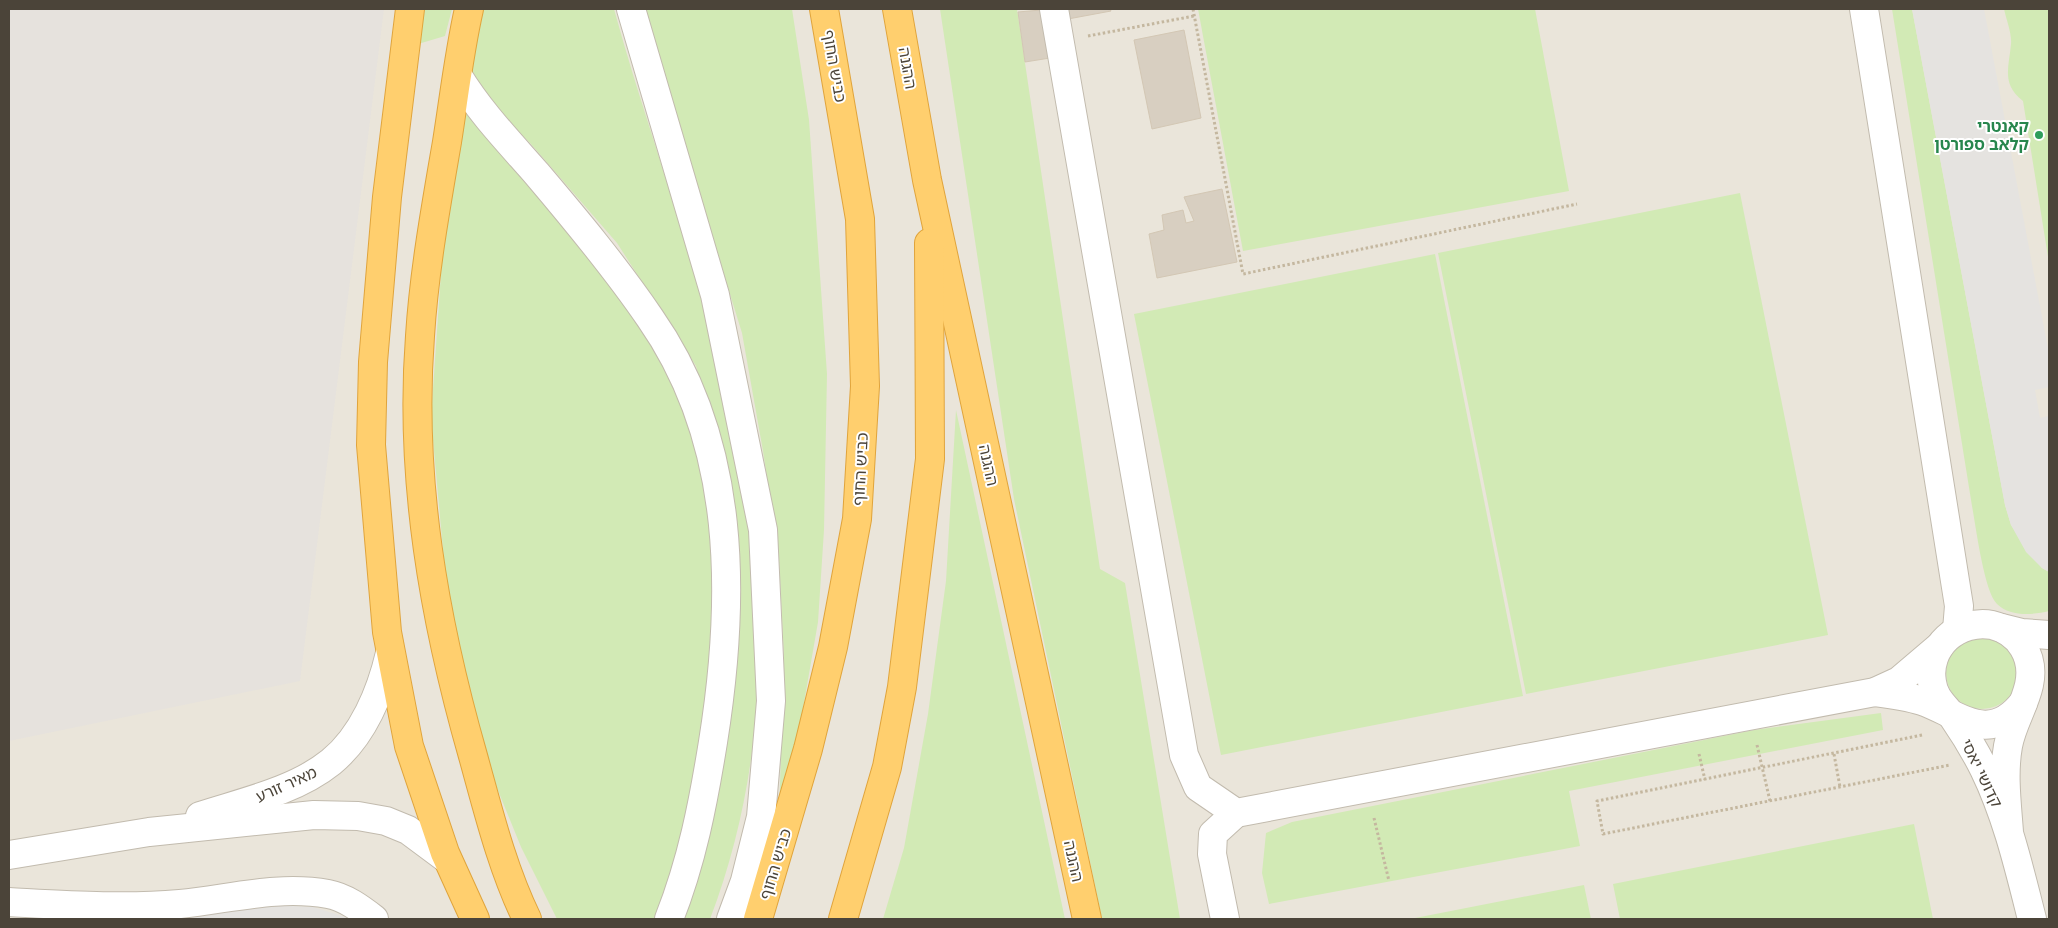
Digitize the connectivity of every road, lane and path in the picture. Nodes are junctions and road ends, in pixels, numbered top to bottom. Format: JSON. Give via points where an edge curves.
{"nodes":[{"id":1,"x":410,"y":9,"type":"edge"},
{"id":2,"x":469,"y":9,"type":"edge"},
{"id":3,"x":631,"y":9,"type":"edge"},
{"id":4,"x":824,"y":9,"type":"edge"},
{"id":5,"x":897,"y":9,"type":"edge"},
{"id":6,"x":1054,"y":9,"type":"edge"},
{"id":7,"x":1193,"y":9,"type":"edge"},
{"id":8,"x":1864,"y":9,"type":"edge"},
{"id":9,"x":1194,"y":16,"type":"junction"},
{"id":10,"x":1060,"y":41,"type":"junction"},
{"id":11,"x":458,"y":76,"type":"junction"},
{"id":12,"x":928,"y":180,"type":"junction"},
{"id":13,"x":1577,"y":204,"type":"dead end"},
{"id":14,"x":2000,"y":627,"type":"junction"},
{"id":15,"x":2049,"y":635,"type":"edge"},
{"id":16,"x":1948,"y":638,"type":"junction"},
{"id":17,"x":390,"y":653,"type":"junction"},
{"id":18,"x":2049,"y":672,"type":"edge"},
{"id":19,"x":1875,"y":692,"type":"junction"},
{"id":20,"x":2024,"y":702,"type":"junction"},
{"id":21,"x":1951,"y":714,"type":"junction"},
{"id":22,"x":1923,"y":735,"type":"dead end"},
{"id":23,"x":1760,"y":754,"type":"dead end"},
{"id":24,"x":1834,"y":754,"type":"junction"},
{"id":25,"x":1955,"y":764,"type":"dead end"},
{"id":26,"x":1702,"y":765,"type":"dead end"},
{"id":27,"x":1762,"y":769,"type":"junction"},
{"id":28,"x":1705,"y":780,"type":"junction"},
{"id":29,"x":1840,"y":787,"type":"junction"},
{"id":30,"x":1770,"y":801,"type":"junction"},
{"id":31,"x":1236,"y":813,"type":"junction"},
{"id":32,"x":1373,"y":815,"type":"dead end"},
{"id":33,"x":149,"y":832,"type":"junction"},
{"id":34,"x":2009,"y":832,"type":"junction"},
{"id":35,"x":9,"y":855,"type":"edge"},
{"id":36,"x":448,"y":859,"type":"junction"},
{"id":37,"x":1389,"y":881,"type":"dead end"},
{"id":38,"x":9,"y":902,"type":"edge"},
{"id":39,"x":374,"y":919,"type":"edge"},
{"id":40,"x":475,"y":919,"type":"edge"},
{"id":41,"x":528,"y":919,"type":"edge"},
{"id":42,"x":669,"y":919,"type":"edge"},
{"id":43,"x":731,"y":919,"type":"edge"},
{"id":44,"x":758,"y":919,"type":"edge"},
{"id":45,"x":843,"y":919,"type":"edge"},
{"id":46,"x":1087,"y":919,"type":"edge"},
{"id":47,"x":1225,"y":919,"type":"edge"},
{"id":48,"x":2032,"y":919,"type":"edge"}],
"edges":[{"from":1,"to":17,"type":"highway","via":[[387,197],[373,362],[371,445]]},
{"from":2,"to":11,"type":"highway"},
{"from":3,"to":43,"type":"street","via":[[715,295],[763,530],[771,701],[761,817],[745,881]]},
{"from":4,"to":44,"type":"highway","name":"כביש החוף","via":[[860,219],[865,386],[857,520],[833,647],[808,750]]},
{"from":5,"to":12,"type":"highway","name":"ההגנה"},
{"from":6,"to":10,"type":"street"},
{"from":7,"to":9,"type":"path"},
{"from":8,"to":16,"type":"street","via":[[1959,606]]},
{"from":9,"to":10,"type":"path"},
{"from":9,"to":13,"type":"path","via":[[1243,274]]},
{"from":10,"to":31,"type":"street","via":[[1184,755],[1198,787]]},
{"from":11,"to":41,"type":"highway","via":[[420,336],[418,425],[422,496],[444,647],[455,692],[498,844],[517,899]]},
{"from":11,"to":42,"type":"street","via":[[476,105],[583,230],[650,318],[696,400],[707,436],[720,488],[725,542],[727,611],[723,678],[687,874]]},
{"from":12,"to":45,"type":"highway","via":[[929,468],[902,687],[889,758]]},
{"from":12,"to":46,"type":"highway","name":"ההגנה"},
{"from":14,"to":15,"type":"street"},
{"from":14,"to":16,"type":"street","via":[[1970,625]]},
{"from":14,"to":20,"type":"street","via":[[2013,634],[2026,650],[2030,670]]},
{"from":16,"to":19,"type":"street","via":[[1899,681]]},
{"from":16,"to":21,"type":"street","via":[[1932,663],[1931,681],[1941,705]]},
{"from":17,"to":33,"type":"street","name":"מאיר זורע","via":[[375,700],[348,745],[331,762],[308,777],[269,794]]},
{"from":17,"to":36,"type":"highway","via":[[409,746]]},
{"from":18,"to":20,"type":"street"},
{"from":19,"to":21,"type":"street","via":[[1919,700]]},
{"from":19,"to":31,"type":"street"},
{"from":20,"to":21,"type":"street","via":[[2003,720],[1989,724],[1966,722]]},
{"from":20,"to":34,"type":"street","name":"קדושי יאסי","via":[[2013,724],[2006,765]]},
{"from":21,"to":34,"type":"street","name":"קדושי יאסי","via":[[1984,770]]},
{"from":22,"to":24,"type":"path"},
{"from":23,"to":27,"type":"path"},
{"from":24,"to":27,"type":"path"},
{"from":24,"to":29,"type":"path"},
{"from":25,"to":29,"type":"path"},
{"from":26,"to":28,"type":"path"},
{"from":27,"to":28,"type":"path"},
{"from":27,"to":30,"type":"path"},
{"from":28,"to":30,"type":"path","via":[[1597,801],[1603,834]]},
{"from":29,"to":30,"type":"path"},
{"from":31,"to":47,"type":"street","via":[[1213,834],[1212,854]]},
{"from":32,"to":37,"type":"path"},
{"from":33,"to":35,"type":"street","name":"מאיר זורע"},
{"from":33,"to":36,"type":"street","name":"מאיר זורע","via":[[314,816],[358,816],[386,820],[408,830]]},
{"from":34,"to":48,"type":"street","name":"קדושי יאסי"},
{"from":36,"to":40,"type":"highway"},
{"from":38,"to":39,"type":"street","via":[[121,906],[181,904],[284,891],[330,894],[359,907]]}]}
